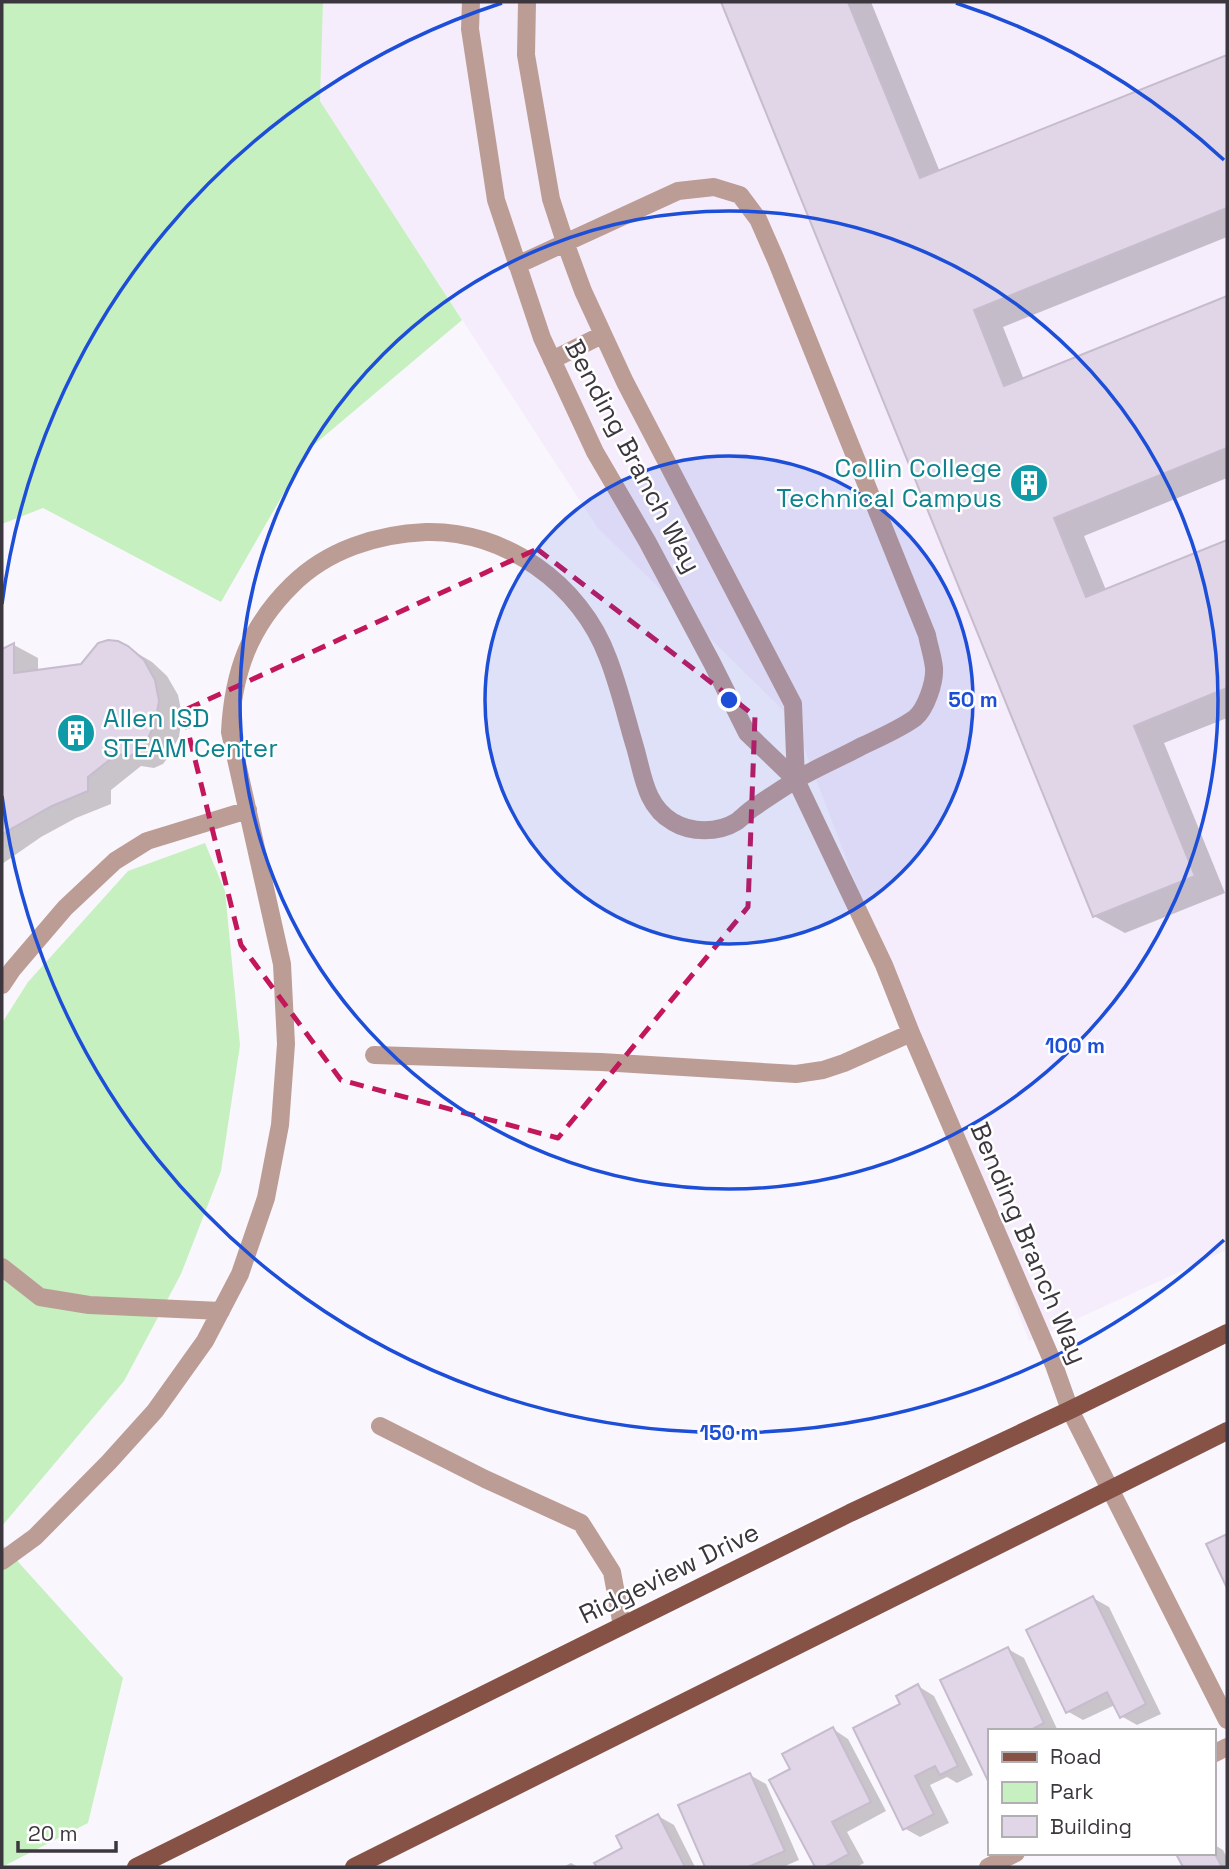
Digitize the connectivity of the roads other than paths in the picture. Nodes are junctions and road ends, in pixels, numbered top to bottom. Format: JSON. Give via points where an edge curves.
{"nodes":[{"id":1,"x":471,"y":2,"type":"edge"},
{"id":2,"x":527,"y":2,"type":"edge"},
{"id":3,"x":565,"y":242,"type":"junction"},
{"id":4,"x":517,"y":265,"type":"junction"},
{"id":5,"x":602,"y":335,"type":"junction"},
{"id":6,"x":552,"y":360,"type":"junction"},
{"id":7,"x":796,"y":780,"type":"junction"},
{"id":8,"x":248,"y":810,"type":"junction"},
{"id":9,"x":2,"y":985,"type":"edge"},
{"id":10,"x":911,"y":1033,"type":"junction"},
{"id":11,"x":374,"y":1055,"type":"dead end"},
{"id":12,"x":2,"y":1267,"type":"edge"},
{"id":13,"x":221,"y":1311,"type":"junction"},
{"id":14,"x":1227,"y":1333,"type":"edge"},
{"id":15,"x":1070,"y":1409,"type":"junction"},
{"id":16,"x":380,"y":1426,"type":"dead end"},
{"id":17,"x":1227,"y":1431,"type":"edge"},
{"id":18,"x":1110,"y":1489,"type":"junction"},
{"id":19,"x":2,"y":1561,"type":"edge"},
{"id":20,"x":622,"y":1626,"type":"junction"},
{"id":21,"x":1227,"y":1720,"type":"edge"},
{"id":22,"x":1012,"y":1855,"type":"edge"},
{"id":23,"x":136,"y":1867,"type":"edge"},
{"id":24,"x":354,"y":1867,"type":"edge"},
{"id":25,"x":988,"y":1867,"type":"edge"}],
"edges":[{"from":1,"to":4,"type":"street","name":"Bending Branch Way","via":[[470,29],[496,200]]},
{"from":2,"to":3,"type":"street","name":"Bending Branch Way","via":[[526,55],[551,199]]},
{"from":3,"to":4,"type":"street"},
{"from":3,"to":5,"type":"street","name":"Bending Branch Way"},
{"from":3,"to":7,"type":"street","via":[[678,191],[714,187],[740,195],[758,219],[776,260],[927,635],[934,668],[930,693],[917,716]]},
{"from":4,"to":6,"type":"street","name":"Bending Branch Way"},
{"from":5,"to":6,"type":"street"},
{"from":5,"to":7,"type":"street","name":"Bending Branch Way","via":[[793,704]]},
{"from":6,"to":7,"type":"street","name":"Bending Branch Way","via":[[595,452],[747,733]]},
{"from":7,"to":8,"type":"street","via":[[734,823],[693,830],[673,822],[657,809],[646,791],[608,657],[575,601],[527,560],[499,546],[469,536],[406,533],[375,538],[322,561],[298,578],[261,622],[247,647],[232,703],[230,732]]},
{"from":7,"to":10,"type":"street","name":"Bending Branch Way","via":[[884,965]]},
{"from":8,"to":9,"type":"street","via":[[147,841],[115,861],[65,908]]},
{"from":8,"to":13,"type":"street","via":[[282,964],[286,1044],[281,1125],[266,1198],[240,1274]]},
{"from":10,"to":11,"type":"street","via":[[844,1063],[796,1074]]},
{"from":10,"to":15,"type":"street","name":"Bending Branch Way"},
{"from":12,"to":13,"type":"street","via":[[40,1297],[89,1305]]},
{"from":13,"to":19,"type":"street","via":[[155,1411],[35,1536]]},
{"from":14,"to":15,"type":"main road","name":"Ridgeview Drive"},
{"from":15,"to":18,"type":"street","name":"Bending Branch Way"},
{"from":15,"to":20,"type":"main road","name":"Ridgeview Drive"},
{"from":16,"to":20,"type":"street","via":[[581,1523],[611,1572]]},
{"from":17,"to":18,"type":"main road"},
{"from":18,"to":21,"type":"street","name":"Bending Branch Way"},
{"from":18,"to":24,"type":"main road"},
{"from":20,"to":23,"type":"main road","name":"Ridgeview Drive"},
{"from":22,"to":25,"type":"street"}]}
